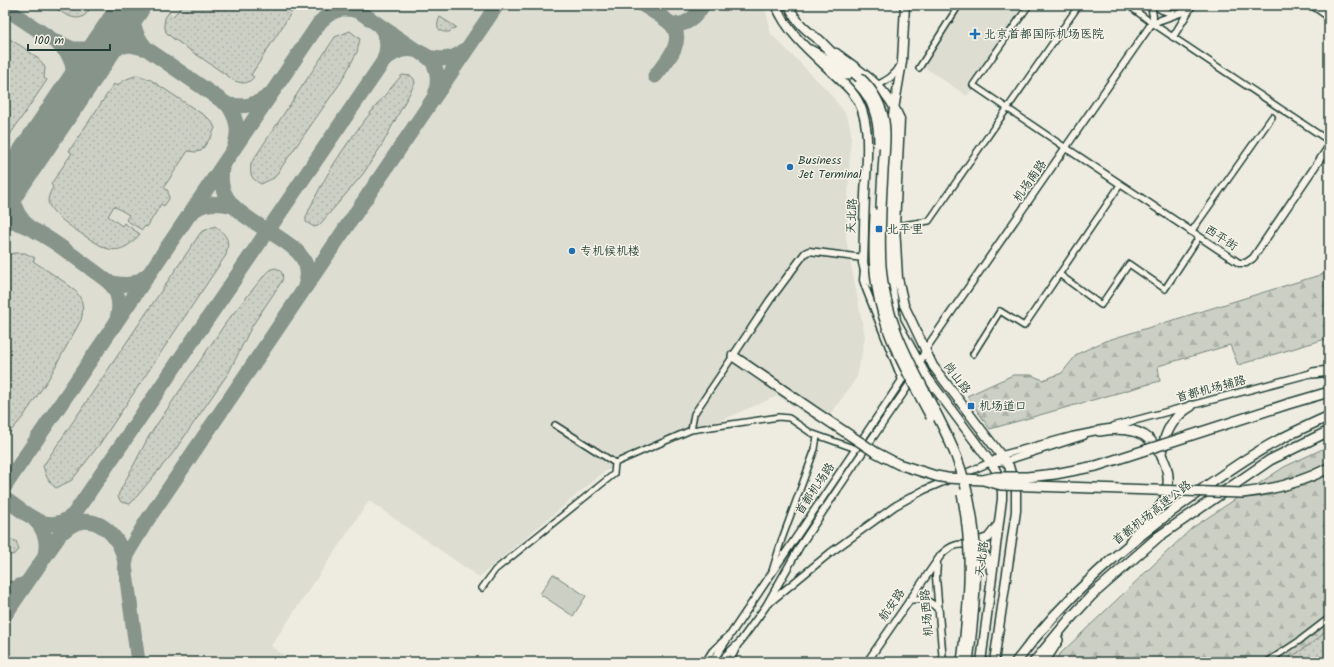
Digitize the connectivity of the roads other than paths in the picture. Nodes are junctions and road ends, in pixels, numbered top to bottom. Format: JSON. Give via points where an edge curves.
{"nodes":[{"id":1,"x":776,"y":5,"type":"edge"},
{"id":2,"x":789,"y":5,"type":"edge"},
{"id":3,"x":905,"y":5,"type":"edge"},
{"id":4,"x":959,"y":5,"type":"edge"},
{"id":5,"x":1029,"y":5,"type":"edge"},
{"id":6,"x":1079,"y":5,"type":"edge"},
{"id":7,"x":1152,"y":5,"type":"edge"},
{"id":8,"x":1155,"y":5,"type":"edge"},
{"id":9,"x":1312,"y":5,"type":"edge"},
{"id":10,"x":1131,"y":6,"type":"edge"},
{"id":11,"x":1192,"y":6,"type":"edge"},
{"id":12,"x":1174,"y":14,"type":"junction"},
{"id":13,"x":1329,"y":17,"type":"edge"},
{"id":14,"x":1152,"y":23,"type":"junction"},
{"id":15,"x":1173,"y":37,"type":"junction"},
{"id":16,"x":818,"y":39,"type":"junction"},
{"id":17,"x":810,"y":50,"type":"junction"},
{"id":18,"x":902,"y":62,"type":"junction"},
{"id":19,"x":919,"y":68,"type":"dead end"},
{"id":20,"x":858,"y":80,"type":"junction"},
{"id":21,"x":878,"y":85,"type":"junction"},
{"id":22,"x":895,"y":107,"type":"junction"},
{"id":23,"x":1007,"y":108,"type":"junction"},
{"id":24,"x":1272,"y":118,"type":"dead end"},
{"id":25,"x":1329,"y":142,"type":"edge"},
{"id":26,"x":1329,"y":146,"type":"edge"},
{"id":27,"x":1066,"y":148,"type":"junction"},
{"id":28,"x":1120,"y":185,"type":"junction"},
{"id":29,"x":895,"y":226,"type":"junction"},
{"id":30,"x":1192,"y":232,"type":"junction"},
{"id":31,"x":1199,"y":237,"type":"junction"},
{"id":32,"x":863,"y":258,"type":"junction"},
{"id":33,"x":864,"y":270,"type":"junction"},
{"id":34,"x":1058,"y":274,"type":"junction"},
{"id":35,"x":896,"y":321,"type":"junction"},
{"id":36,"x":925,"y":350,"type":"junction"},
{"id":37,"x":973,"y":354,"type":"dead end"},
{"id":38,"x":733,"y":356,"type":"junction"},
{"id":39,"x":916,"y":356,"type":"junction"},
{"id":40,"x":920,"y":364,"type":"junction"},
{"id":41,"x":1329,"y":369,"type":"edge"},
{"id":42,"x":1313,"y":373,"type":"joint"},
{"id":43,"x":902,"y":380,"type":"junction"},
{"id":44,"x":1329,"y":392,"type":"edge"},
{"id":45,"x":1191,"y":406,"type":"junction"},
{"id":46,"x":1329,"y":416,"type":"edge"},
{"id":47,"x":554,"y":425,"type":"dead end"},
{"id":48,"x":691,"y":430,"type":"junction"},
{"id":49,"x":1099,"y":431,"type":"junction"},
{"id":50,"x":1329,"y":431,"type":"edge"},
{"id":51,"x":817,"y":436,"type":"junction"},
{"id":52,"x":856,"y":449,"type":"junction"},
{"id":53,"x":1161,"y":453,"type":"junction"},
{"id":54,"x":1004,"y":458,"type":"junction"},
{"id":55,"x":991,"y":462,"type":"junction"},
{"id":56,"x":615,"y":463,"type":"junction"},
{"id":57,"x":1329,"y":468,"type":"edge"},
{"id":58,"x":983,"y":480,"type":"junction"},
{"id":59,"x":999,"y":524,"type":"junction"},
{"id":60,"x":971,"y":544,"type":"junction"},
{"id":61,"x":1125,"y":549,"type":"junction"},
{"id":62,"x":937,"y":562,"type":"junction"},
{"id":63,"x":770,"y":576,"type":"junction"},
{"id":64,"x":992,"y":578,"type":"junction"},
{"id":65,"x":482,"y":588,"type":"dead end"},
{"id":66,"x":755,"y":598,"type":"junction"},
{"id":67,"x":909,"y":600,"type":"junction"},
{"id":68,"x":766,"y":606,"type":"junction"},
{"id":69,"x":938,"y":609,"type":"junction"},
{"id":70,"x":1329,"y":618,"type":"edge"},
{"id":71,"x":1068,"y":621,"type":"junction"},
{"id":72,"x":731,"y":632,"type":"junction"},
{"id":73,"x":740,"y":642,"type":"junction"},
{"id":74,"x":704,"y":662,"type":"edge"},
{"id":75,"x":712,"y":662,"type":"edge"},
{"id":76,"x":722,"y":662,"type":"edge"},
{"id":77,"x":730,"y":662,"type":"edge"},
{"id":78,"x":867,"y":662,"type":"edge"},
{"id":79,"x":943,"y":662,"type":"edge"},
{"id":80,"x":962,"y":662,"type":"edge"},
{"id":81,"x":968,"y":662,"type":"edge"},
{"id":82,"x":981,"y":662,"type":"edge"},
{"id":83,"x":994,"y":662,"type":"edge"},
{"id":84,"x":1016,"y":662,"type":"edge"},
{"id":85,"x":1034,"y":662,"type":"edge"},
{"id":86,"x":1044,"y":662,"type":"edge"},
{"id":87,"x":1267,"y":662,"type":"edge"}],
"edges":[{"from":1,"to":17,"type":"main road","name":"天北路","via":[[790,29]]},
{"from":2,"to":16,"type":"main road","via":[[800,24]]},
{"from":3,"to":18,"type":"main road"},
{"from":4,"to":19,"type":"street"},
{"from":5,"to":23,"type":"street","via":[[973,85]]},
{"from":6,"to":23,"type":"street"},
{"from":7,"to":14,"type":"street"},
{"from":8,"to":12,"type":"street"},
{"from":9,"to":13,"type":"street"},
{"from":10,"to":14,"type":"street"},
{"from":11,"to":12,"type":"street","via":[[1186,11]]},
{"from":11,"to":15,"type":"street"},
{"from":12,"to":14,"type":"street"},
{"from":14,"to":15,"type":"street"},
{"from":14,"to":27,"type":"street","name":"机场南路"},
{"from":15,"to":25,"type":"street"},
{"from":16,"to":20,"type":"highway"},
{"from":16,"to":21,"type":"main road"},
{"from":17,"to":20,"type":"highway"},
{"from":17,"to":32,"type":"main road","name":"天北路","via":[[852,93],[864,116],[867,141]]},
{"from":18,"to":21,"type":"street","via":[[894,75]]},
{"from":18,"to":22,"type":"main road"},
{"from":20,"to":80,"type":"highway","bridge":true,"via":[[871,101],[878,129],[874,250],[876,283],[882,314],[904,367],[948,454],[964,505],[970,573]]},
{"from":20,"to":81,"type":"highway","bridge":true,"via":[[869,87],[876,97],[884,122],[880,234],[881,267],[887,306],[904,352],[956,456],[972,513],[977,580]]},
{"from":21,"to":22,"type":"main road"},
{"from":22,"to":29,"type":"main road","via":[[900,120]]},
{"from":22,"to":35,"type":"main road","name":"天北路","via":[[892,121],[889,248]]},
{"from":23,"to":27,"type":"street"},
{"from":23,"to":29,"type":"street","via":[[929,221]]},
{"from":24,"to":30,"type":"street"},
{"from":26,"to":31,"type":"street","name":"西平街","via":[[1249,261],[1239,263]]},
{"from":27,"to":28,"type":"street","name":"西平街"},
{"from":27,"to":36,"type":"street","name":"机场南路"},
{"from":28,"to":30,"type":"street","name":"西平街"},
{"from":28,"to":34,"type":"street"},
{"from":29,"to":36,"type":"main road","via":[[901,295],[906,312]]},
{"from":30,"to":31,"type":"street","name":"西平街"},
{"from":31,"to":34,"type":"street","via":[[1165,289],[1129,264],[1101,305]]},
{"from":32,"to":33,"type":"main road","name":"天北路"},
{"from":32,"to":38,"type":"street","via":[[809,251],[805,254],[770,300]]},
{"from":33,"to":35,"type":"main road","name":"天北路","via":[[871,284],[891,309]]},
{"from":33,"to":43,"type":"street","via":[[863,280],[866,289]]},
{"from":34,"to":37,"type":"street","via":[[1024,326],[1000,311]]},
{"from":35,"to":39,"type":"main road","name":"天北路"},
{"from":36,"to":39,"type":"street"},
{"from":36,"to":40,"type":"street","name":"首都机场路"},
{"from":36,"to":54,"type":"main road","name":"岗山路","via":[[933,366]]},
{"from":38,"to":48,"type":"street","via":[[694,414]]},
{"from":38,"to":58,"type":"highway","bridge":true,"via":[[875,452],[898,464],[936,476]]},
{"from":39,"to":40,"type":"main road","name":"岗山路"},
{"from":39,"to":43,"type":"street","name":"首都机场路"},
{"from":40,"to":55,"type":"main road","name":"岗山路"},
{"from":40,"to":68,"type":"street","name":"首都机场路","via":[[914,378],[800,546]]},
{"from":41,"to":42,"type":"highway"},
{"from":42,"to":45,"type":"street","name":"首都机场辅路"},
{"from":43,"to":52,"type":"street","name":"首都机场路"},
{"from":44,"to":58,"type":"highway","bridge":true,"via":[[1091,467],[1055,474]]},
{"from":45,"to":49,"type":"street","name":"首都机场辅路"},
{"from":45,"to":53,"type":"highway","via":[[1172,424]]},
{"from":46,"to":61,"type":"highway","name":"首都机场高速公路","via":[[1243,461],[1175,509]]},
{"from":47,"to":56,"type":"street"},
{"from":48,"to":51,"type":"street","via":[[784,417],[790,418]]},
{"from":48,"to":56,"type":"street"},
{"from":49,"to":53,"type":"highway","via":[[1120,428],[1138,433],[1151,441]]},
{"from":49,"to":54,"type":"street","name":"首都机场辅路"},
{"from":50,"to":71,"type":"highway","name":"首都机场高速公路","via":[[1270,460],[1170,528],[1092,595]]},
{"from":51,"to":52,"type":"street"},
{"from":51,"to":63,"type":"street","via":[[815,449]]},
{"from":52,"to":63,"type":"street","name":"首都机场路"},
{"from":53,"to":61,"type":"highway","via":[[1169,480],[1164,499],[1158,510],[1137,530]]},
{"from":54,"to":55,"type":"street","name":"首都机场路","via":[[999,462]]},
{"from":54,"to":83,"type":"main road","via":[[1015,482],[1016,500]]},
{"from":55,"to":59,"type":"main road","name":"天北路","via":[[1002,486]]},
{"from":55,"to":68,"type":"street","name":"首都机场路","via":[[924,490],[894,506],[830,553]]},
{"from":56,"to":65,"type":"street","via":[[614,474],[495,570]]},
{"from":57,"to":58,"type":"highway","bridge":true,"via":[[1296,483],[1242,493],[1006,485]]},
{"from":59,"to":60,"type":"main road","via":[[988,538]]},
{"from":59,"to":64,"type":"main road","name":"天北路"},
{"from":60,"to":62,"type":"street","name":"航安路","via":[[951,546]]},
{"from":60,"to":64,"type":"main road","via":[[980,550],[988,561]]},
{"from":61,"to":84,"type":"highway","name":"首都机场高速公路","via":[[1074,594]]},
{"from":62,"to":67,"type":"street","name":"航安路"},
{"from":62,"to":69,"type":"street","name":"机场西路"},
{"from":63,"to":66,"type":"street","name":"首都机场路"},
{"from":64,"to":82,"type":"main road","name":"天北路"},
{"from":66,"to":68,"type":"street"},
{"from":66,"to":72,"type":"street","name":"首都机场路"},
{"from":67,"to":69,"type":"street","via":[[925,599]]},
{"from":67,"to":78,"type":"street","name":"航安路"},
{"from":68,"to":73,"type":"street","name":"首都机场路"},
{"from":69,"to":79,"type":"street","name":"机场西路"},
{"from":70,"to":87,"type":"street"},
{"from":71,"to":85,"type":"highway","name":"首都机场高速公路"},
{"from":71,"to":86,"type":"highway"},
{"from":72,"to":74,"type":"street","name":"首都机场路"},
{"from":72,"to":75,"type":"street","name":"首都机场路"},
{"from":73,"to":76,"type":"street","name":"首都机场路"},
{"from":73,"to":77,"type":"street","name":"首都机场路"}]}
